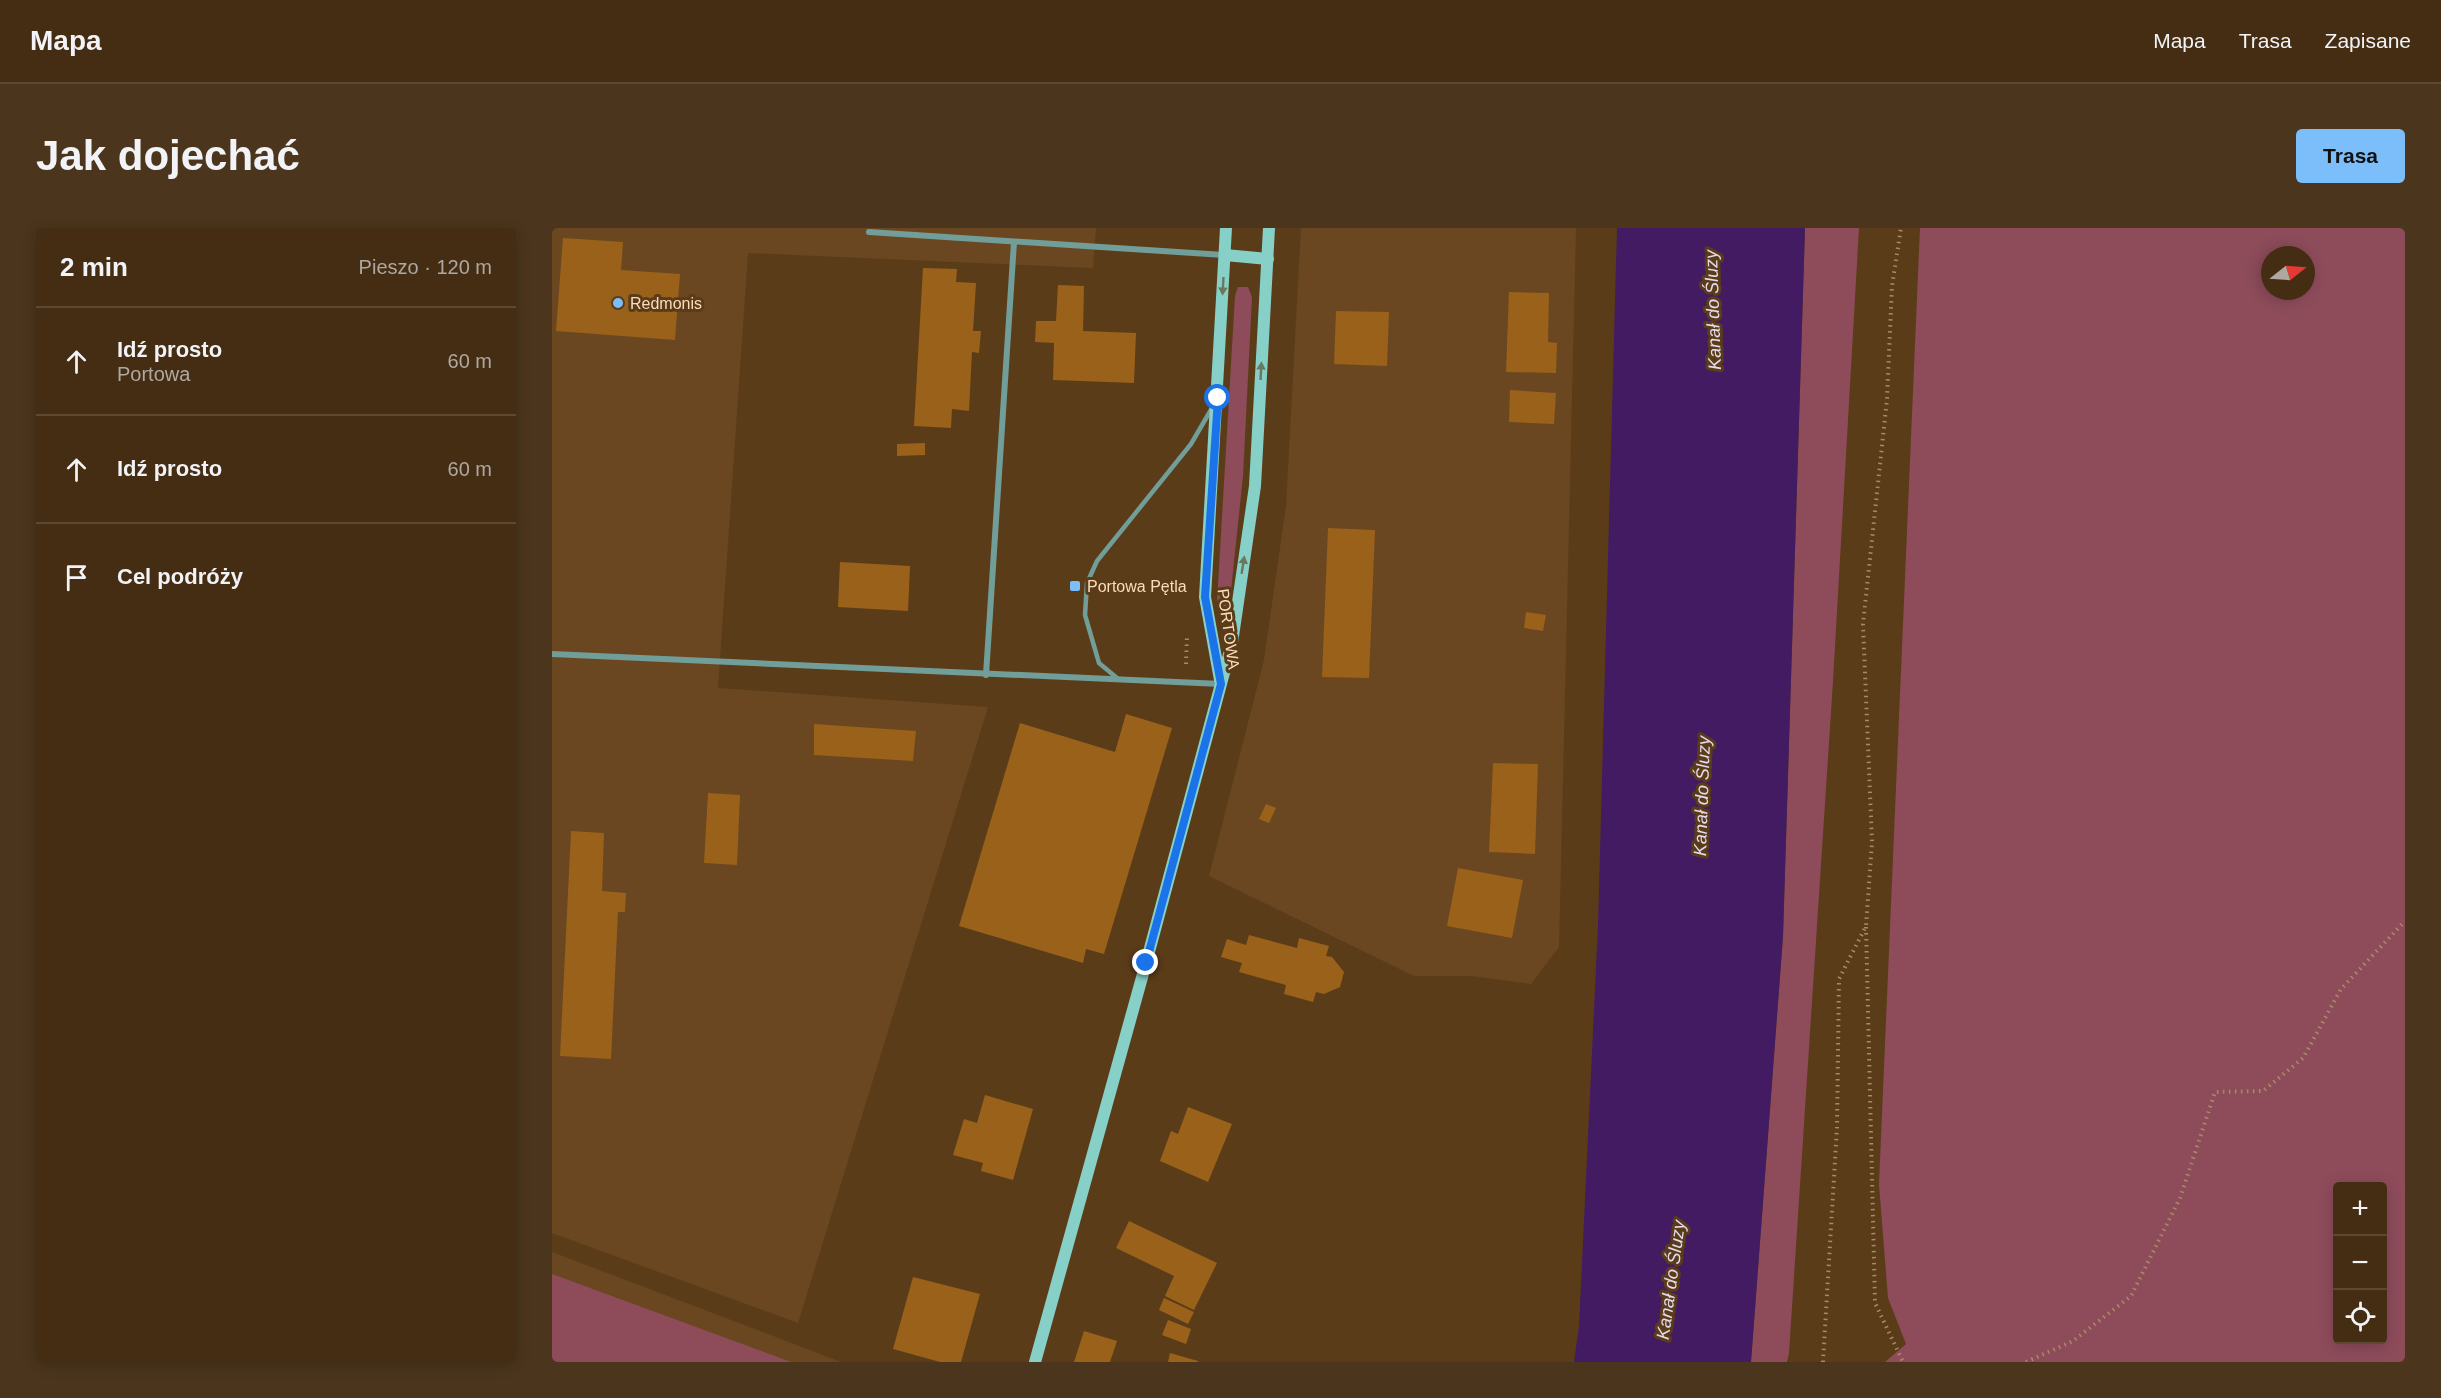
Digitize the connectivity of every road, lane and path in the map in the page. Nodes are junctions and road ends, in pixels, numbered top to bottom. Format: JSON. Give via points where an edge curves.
{"nodes":[{"id":1,"x":1226,"y":228,"type":"edge"},
{"id":2,"x":1269,"y":228,"type":"edge"},
{"id":3,"x":1901,"y":228,"type":"edge"},
{"id":4,"x":869,"y":232,"type":"dead end"},
{"id":5,"x":1014,"y":242,"type":"junction"},
{"id":6,"x":1225,"y":255,"type":"junction"},
{"id":7,"x":1268,"y":259,"type":"junction"},
{"id":8,"x":1218,"y":398,"type":"junction"},
{"id":9,"x":552,"y":654,"type":"edge"},
{"id":10,"x":986,"y":675,"type":"junction"},
{"id":11,"x":1122,"y":681,"type":"junction"},
{"id":12,"x":1221,"y":684,"type":"junction"},
{"id":13,"x":2405,"y":921,"type":"edge"},
{"id":14,"x":1866,"y":926,"type":"junction"},
{"id":15,"x":1035,"y":1362,"type":"edge"},
{"id":16,"x":1822,"y":1362,"type":"edge"},
{"id":17,"x":1903,"y":1362,"type":"edge"},
{"id":18,"x":2025,"y":1362,"type":"edge"}],
"edges":[{"from":1,"to":6,"type":"street","name":"PORTOWA"},
{"from":2,"to":7,"type":"street","name":"PORTOWA"},
{"from":3,"to":14,"type":"path","via":[[1892,286],[1887,399],[1863,624],[1872,842]]},
{"from":4,"to":5,"type":"street"},
{"from":5,"to":6,"type":"street"},
{"from":5,"to":10,"type":"street"},
{"from":6,"to":7,"type":"street"},
{"from":6,"to":8,"type":"street","name":"PORTOWA","one_way":true},
{"from":12,"to":7,"type":"street","name":"PORTOWA","one_way":true,"via":[[1232,643],[1255,486]]},
{"from":8,"to":11,"type":"lane","via":[[1191,444],[1097,561],[1087,583],[1085,615],[1099,663]]},
{"from":8,"to":12,"type":"street","name":"PORTOWA","via":[[1205,597]]},
{"from":9,"to":10,"type":"street"},
{"from":10,"to":11,"type":"street"},
{"from":11,"to":12,"type":"street"},
{"from":12,"to":15,"type":"street"},
{"from":13,"to":18,"type":"path","via":[[2341,989],[2303,1058],[2263,1091],[2214,1092],[2180,1198],[2130,1296],[2073,1341]]},
{"from":14,"to":16,"type":"path","via":[[1839,979],[1837,1127]]},
{"from":14,"to":17,"type":"path","via":[[1875,1303]]}]}
